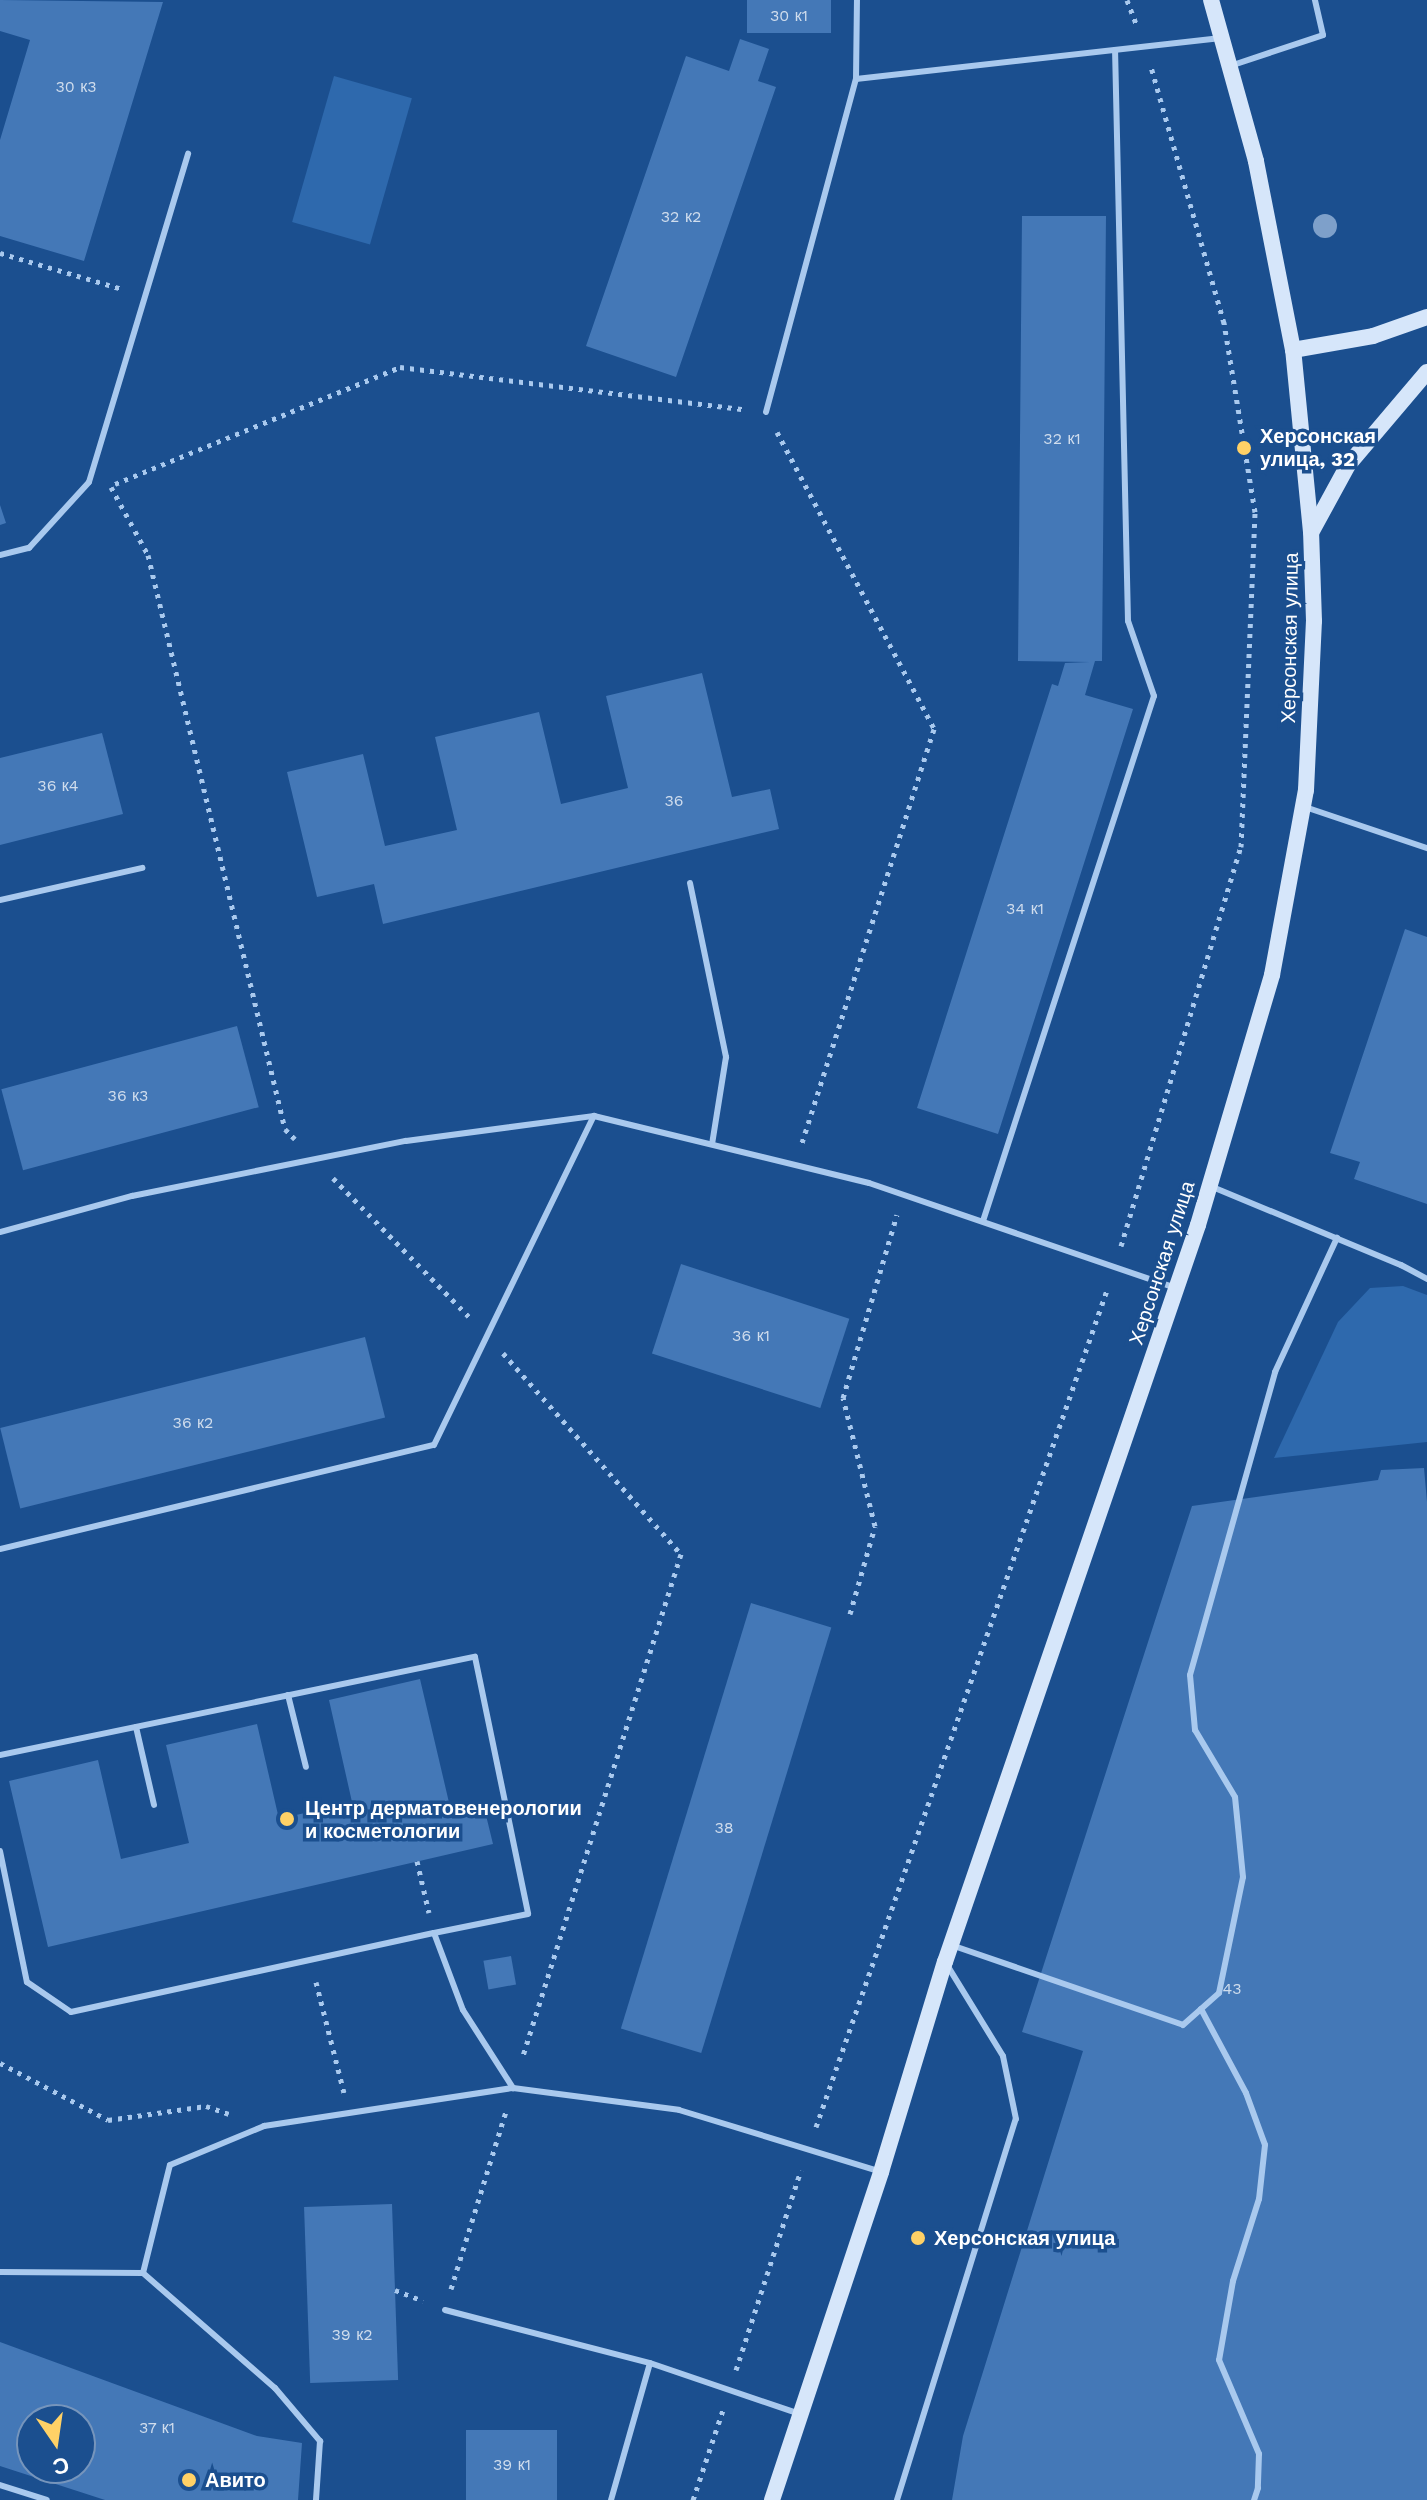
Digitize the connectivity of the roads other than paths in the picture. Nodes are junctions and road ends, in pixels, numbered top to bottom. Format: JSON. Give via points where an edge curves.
{"nodes":[{"id":1,"x":857,"y":0,"type":"edge"},
{"id":2,"x":1211,"y":0,"type":"edge"},
{"id":3,"x":1315,"y":0,"type":"edge"},
{"id":4,"x":1223,"y":38,"type":"junction"},
{"id":5,"x":1115,"y":50,"type":"junction"},
{"id":6,"x":1230,"y":66,"type":"junction"},
{"id":7,"x":856,"y":79,"type":"junction"},
{"id":8,"x":188,"y":154,"type":"dead end"},
{"id":9,"x":1427,"y":317,"type":"edge"},
{"id":10,"x":1293,"y":350,"type":"junction"},
{"id":11,"x":1427,"y":372,"type":"edge"},
{"id":12,"x":766,"y":412,"type":"road end"},
{"id":13,"x":1311,"y":532,"type":"junction"},
{"id":14,"x":0,"y":555,"type":"edge"},
{"id":15,"x":1303,"y":807,"type":"junction"},
{"id":16,"x":1427,"y":848,"type":"edge"},
{"id":17,"x":142,"y":868,"type":"dead end"},
{"id":18,"x":690,"y":883,"type":"dead end"},
{"id":19,"x":0,"y":900,"type":"edge"},
{"id":20,"x":594,"y":1116,"type":"junction"},
{"id":21,"x":712,"y":1144,"type":"junction"},
{"id":22,"x":1208,"y":1186,"type":"junction"},
{"id":23,"x":983,"y":1221,"type":"junction"},
{"id":24,"x":0,"y":1232,"type":"edge"},
{"id":25,"x":1337,"y":1238,"type":"junction"},
{"id":26,"x":1427,"y":1279,"type":"edge"},
{"id":27,"x":1176,"y":1288,"type":"junction"},
{"id":28,"x":0,"y":1549,"type":"edge"},
{"id":29,"x":288,"y":1695,"type":"junction"},
{"id":30,"x":136,"y":1727,"type":"junction"},
{"id":31,"x":0,"y":1755,"type":"edge"},
{"id":32,"x":306,"y":1767,"type":"dead end"},
{"id":33,"x":154,"y":1805,"type":"dead end"},
{"id":34,"x":0,"y":1851,"type":"edge"},
{"id":35,"x":434,"y":1933,"type":"junction"},
{"id":36,"x":951,"y":1944,"type":"junction"},
{"id":37,"x":945,"y":1962,"type":"junction"},
{"id":38,"x":1201,"y":2009,"type":"junction"},
{"id":39,"x":513,"y":2088,"type":"junction"},
{"id":40,"x":881,"y":2172,"type":"junction"},
{"id":41,"x":0,"y":2272,"type":"edge"},
{"id":42,"x":143,"y":2273,"type":"junction"},
{"id":43,"x":445,"y":2310,"type":"road end"},
{"id":44,"x":650,"y":2363,"type":"junction"},
{"id":45,"x":800,"y":2414,"type":"junction"},
{"id":46,"x":0,"y":2485,"type":"edge"},
{"id":47,"x":47,"y":2500,"type":"edge"},
{"id":48,"x":316,"y":2500,"type":"edge"},
{"id":49,"x":611,"y":2500,"type":"edge"},
{"id":50,"x":772,"y":2500,"type":"edge"},
{"id":51,"x":897,"y":2500,"type":"edge"},
{"id":52,"x":1254,"y":2500,"type":"edge"}],
"edges":[{"from":1,"to":7,"type":"lane"},
{"from":2,"to":4,"type":"street","name":"Херсонская улица"},
{"from":3,"to":6,"type":"lane","via":[[1323,35]]},
{"from":4,"to":5,"type":"lane"},
{"from":4,"to":6,"type":"street","name":"Херсонская улица"},
{"from":5,"to":7,"type":"lane"},
{"from":5,"to":23,"type":"lane","via":[[1128,621],[1154,696]]},
{"from":6,"to":10,"type":"street","name":"Херсонская улица","via":[[1256,161]]},
{"from":7,"to":12,"type":"lane"},
{"from":8,"to":14,"type":"lane","via":[[89,482],[29,548]]},
{"from":9,"to":10,"type":"street","via":[[1373,336]]},
{"from":10,"to":13,"type":"street","name":"Херсонская улица"},
{"from":11,"to":13,"type":"street","via":[[1348,465]]},
{"from":13,"to":15,"type":"street","name":"Херсонская улица","via":[[1314,621]]},
{"from":15,"to":16,"type":"lane"},
{"from":15,"to":22,"type":"street","name":"Херсонская улица","via":[[1272,975]]},
{"from":17,"to":19,"type":"lane"},
{"from":18,"to":21,"type":"lane","via":[[726,1057]]},
{"from":20,"to":21,"type":"lane"},
{"from":20,"to":24,"type":"lane","via":[[406,1141],[132,1196]]},
{"from":20,"to":28,"type":"lane","via":[[434,1445]]},
{"from":21,"to":23,"type":"lane"},
{"from":22,"to":25,"type":"lane"},
{"from":22,"to":27,"type":"street","name":"Херсонская улица"},
{"from":23,"to":27,"type":"lane"},
{"from":25,"to":26,"type":"lane"},
{"from":25,"to":38,"type":"lane","via":[[1275,1372],[1190,1675],[1195,1730],[1235,1797],[1243,1877],[1219,1993]]},
{"from":27,"to":36,"type":"street","name":"Херсонская улица"},
{"from":29,"to":30,"type":"lane"},
{"from":29,"to":32,"type":"lane"},
{"from":29,"to":35,"type":"lane","via":[[475,1657],[528,1914]]},
{"from":30,"to":31,"type":"lane"},
{"from":30,"to":33,"type":"lane"},
{"from":34,"to":35,"type":"lane","via":[[27,1982],[71,2012]]},
{"from":35,"to":39,"type":"lane","via":[[463,2010]]},
{"from":36,"to":37,"type":"street","name":"Херсонская улица"},
{"from":36,"to":38,"type":"lane","via":[[1183,2025]]},
{"from":37,"to":40,"type":"street","name":"Херсонская улица"},
{"from":37,"to":51,"type":"lane","via":[[1003,2056],[1016,2119]]},
{"from":38,"to":52,"type":"lane","via":[[1246,2093],[1265,2145],[1259,2199],[1233,2281],[1219,2360],[1259,2454]]},
{"from":39,"to":40,"type":"lane","via":[[679,2110]]},
{"from":39,"to":42,"type":"lane","via":[[264,2126],[170,2165]]},
{"from":40,"to":45,"type":"street","name":"Херсонская улица"},
{"from":41,"to":42,"type":"lane"},
{"from":42,"to":48,"type":"lane","via":[[275,2388],[320,2441]]},
{"from":43,"to":44,"type":"lane"},
{"from":44,"to":45,"type":"lane"},
{"from":44,"to":49,"type":"lane"},
{"from":45,"to":50,"type":"street","name":"Херсонская улица"},
{"from":46,"to":47,"type":"lane"}]}
